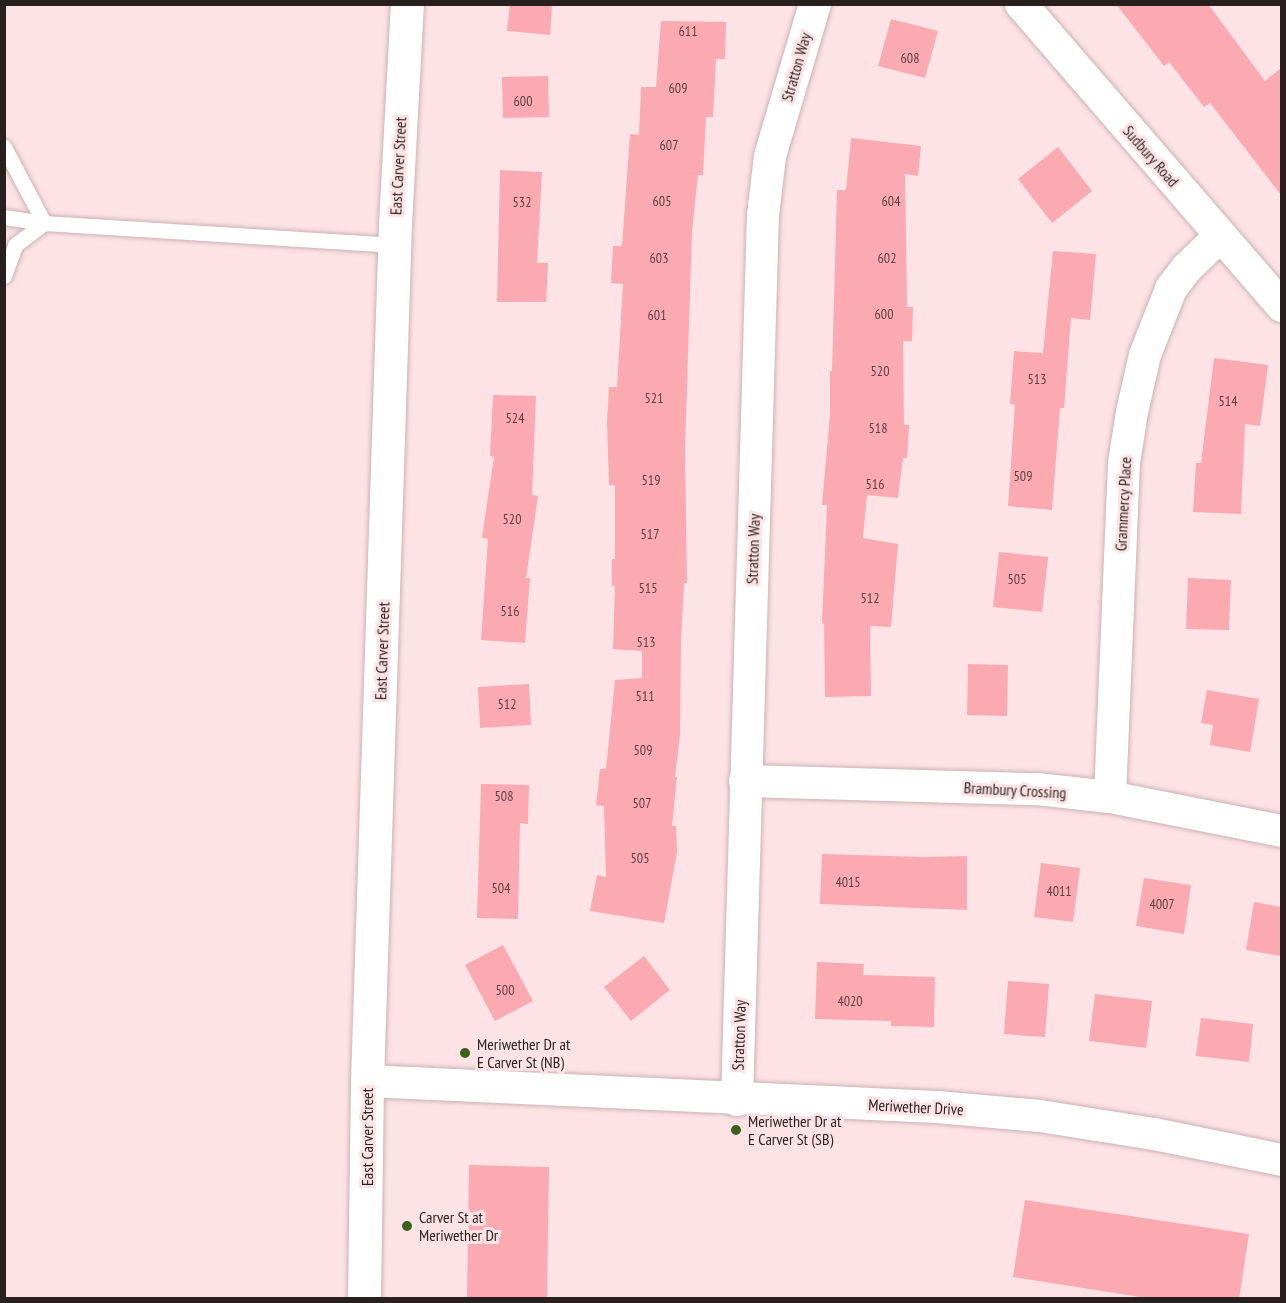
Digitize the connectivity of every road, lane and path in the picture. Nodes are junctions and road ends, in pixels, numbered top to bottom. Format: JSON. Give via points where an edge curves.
{"nodes":[{"id":1,"x":407,"y":4,"type":"edge"},
{"id":2,"x":815,"y":4,"type":"edge"},
{"id":3,"x":1021,"y":4,"type":"edge"},
{"id":4,"x":4,"y":147,"type":"edge"},
{"id":5,"x":4,"y":217,"type":"edge"},
{"id":6,"x":44,"y":223,"type":"junction"},
{"id":7,"x":1220,"y":236,"type":"junction"},
{"id":8,"x":395,"y":245,"type":"junction"},
{"id":9,"x":4,"y":276,"type":"edge"},
{"id":10,"x":1281,"y":306,"type":"edge"},
{"id":11,"x":746,"y":781,"type":"junction"},
{"id":12,"x":1110,"y":797,"type":"junction"},
{"id":13,"x":1281,"y":831,"type":"edge"},
{"id":14,"x":368,"y":1081,"type":"junction"},
{"id":15,"x":737,"y":1100,"type":"junction"},
{"id":16,"x":1281,"y":1160,"type":"edge"},
{"id":17,"x":364,"y":1299,"type":"edge"}],
"edges":[{"from":1,"to":8,"type":"street","name":"East Carver Street"},
{"from":2,"to":11,"type":"street","name":"Stratton Way","via":[[770,156],[763,215]]},
{"from":3,"to":7,"type":"street","name":"Sudbury Road"},
{"from":4,"to":6,"type":"lane"},
{"from":5,"to":6,"type":"lane"},
{"from":6,"to":8,"type":"lane"},
{"from":6,"to":9,"type":"lane","via":[[15,245]]},
{"from":7,"to":10,"type":"street","name":"Sudbury Road"},
{"from":7,"to":12,"type":"street","name":"Grammercy Place","via":[[1186,268],[1171,290],[1145,355],[1132,412],[1124,463]]},
{"from":8,"to":14,"type":"street","name":"East Carver Street"},
{"from":11,"to":12,"type":"street","name":"Brambury Crossing","via":[[1037,789]]},
{"from":11,"to":15,"type":"street","name":"Stratton Way"},
{"from":12,"to":13,"type":"street","name":"Brambury Crossing"},
{"from":14,"to":15,"type":"street","name":"Meriwether Drive"},
{"from":14,"to":17,"type":"street","name":"East Carver Street"},
{"from":15,"to":16,"type":"street","name":"Meriwether Drive","via":[[937,1107],[1040,1116]]}]}
